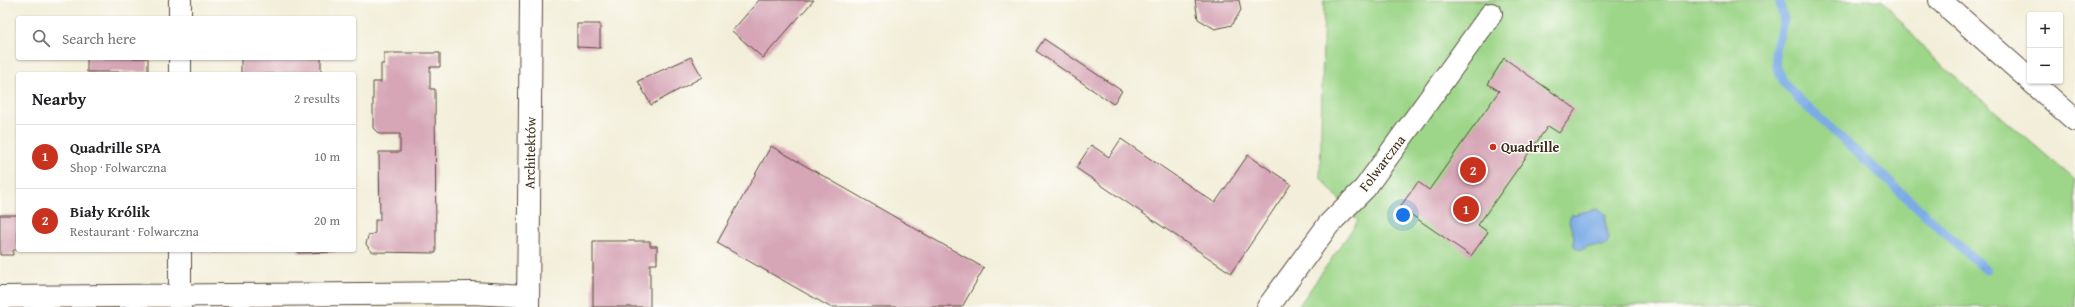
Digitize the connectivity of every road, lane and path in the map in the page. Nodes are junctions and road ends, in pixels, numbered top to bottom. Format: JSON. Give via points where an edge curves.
{"nodes":[{"id":1,"x":180,"y":0,"type":"edge"},
{"id":2,"x":531,"y":0,"type":"edge"},
{"id":3,"x":1940,"y":0,"type":"edge"},
{"id":4,"x":1491,"y":14,"type":"dead end"},
{"id":5,"x":180,"y":16,"type":"edge"},
{"id":6,"x":180,"y":60,"type":"edge"},
{"id":7,"x":180,"y":72,"type":"edge"},
{"id":8,"x":2027,"y":76,"type":"edge"},
{"id":9,"x":2035,"y":84,"type":"edge"},
{"id":10,"x":2075,"y":120,"type":"edge"},
{"id":11,"x":180,"y":252,"type":"edge"},
{"id":12,"x":0,"y":297,"type":"edge"},
{"id":13,"x":528,"y":301,"type":"edge"},
{"id":14,"x":180,"y":302,"type":"edge"},
{"id":15,"x":1268,"y":307,"type":"edge"}],
"edges":[{"from":1,"to":5,"type":"street"},
{"from":2,"to":13,"type":"street","name":"Architektów"},
{"from":3,"to":8,"type":"street"},
{"from":4,"to":15,"type":"street","name":"Folwarczna","via":[[1365,188],[1329,224]]},
{"from":6,"to":7,"type":"street"},
{"from":9,"to":10,"type":"street"},
{"from":11,"to":14,"type":"street"},
{"from":12,"to":14,"type":"street"},
{"from":13,"to":14,"type":"street","via":[[471,293]]}]}
